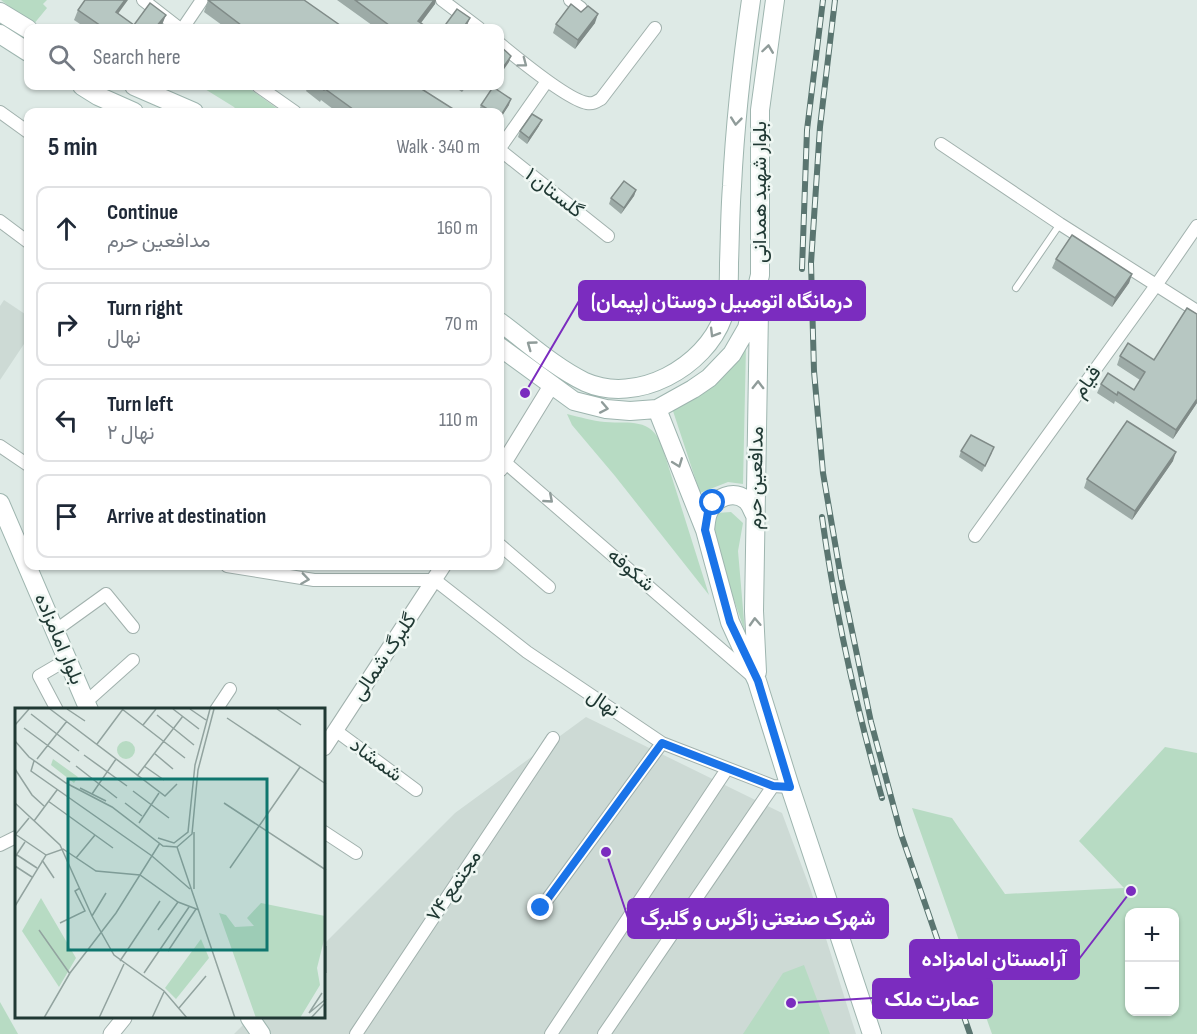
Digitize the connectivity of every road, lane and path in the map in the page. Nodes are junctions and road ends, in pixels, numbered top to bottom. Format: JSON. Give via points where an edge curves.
{"nodes":[{"id":1,"x":143,"y":0,"type":"edge"},
{"id":2,"x":202,"y":0,"type":"edge"},
{"id":3,"x":442,"y":0,"type":"edge"},
{"id":4,"x":570,"y":0,"type":"edge"},
{"id":5,"x":751,"y":0,"type":"edge"},
{"id":6,"x":775,"y":0,"type":"edge"},
{"id":7,"x":580,"y":8,"type":"edge"},
{"id":8,"x":0,"y":12,"type":"edge"},
{"id":9,"x":176,"y":24,"type":"edge"},
{"id":10,"x":184,"y":24,"type":"edge"},
{"id":11,"x":474,"y":24,"type":"edge"},
{"id":12,"x":24,"y":27,"type":"edge"},
{"id":13,"x":654,"y":28,"type":"dead end"},
{"id":14,"x":0,"y":34,"type":"edge"},
{"id":15,"x":504,"y":47,"type":"edge"},
{"id":16,"x":24,"y":49,"type":"edge"},
{"id":17,"x":741,"y":78,"type":"junction"},
{"id":18,"x":548,"y":81,"type":"junction"},
{"id":19,"x":764,"y":81,"type":"junction"},
{"id":20,"x":88,"y":90,"type":"edge"},
{"id":21,"x":148,"y":90,"type":"edge"},
{"id":22,"x":264,"y":90,"type":"edge"},
{"id":23,"x":125,"y":108,"type":"edge"},
{"id":24,"x":186,"y":108,"type":"edge"},
{"id":25,"x":289,"y":108,"type":"edge"},
{"id":26,"x":0,"y":112,"type":"edge"},
{"id":27,"x":24,"y":129,"type":"edge"},
{"id":28,"x":504,"y":143,"type":"edge"},
{"id":29,"x":941,"y":144,"type":"dead end"},
{"id":30,"x":504,"y":152,"type":"edge"},
{"id":31,"x":1,"y":224,"type":"edge"},
{"id":32,"x":1060,"y":224,"type":"junction"},
{"id":33,"x":1197,"y":226,"type":"edge"},
{"id":34,"x":608,"y":236,"type":"dead end"},
{"id":35,"x":24,"y":239,"type":"edge"},
{"id":36,"x":759,"y":275,"type":"junction"},
{"id":37,"x":1157,"y":284,"type":"junction"},
{"id":38,"x":1016,"y":288,"type":"dead end"},
{"id":39,"x":1197,"y":311,"type":"edge"},
{"id":40,"x":504,"y":325,"type":"edge"},
{"id":41,"x":504,"y":351,"type":"edge"},
{"id":42,"x":562,"y":368,"type":"junction"},
{"id":43,"x":551,"y":386,"type":"junction"},
{"id":44,"x":657,"y":409,"type":"junction"},
{"id":45,"x":0,"y":446,"type":"edge"},
{"id":46,"x":504,"y":458,"type":"edge"},
{"id":47,"x":24,"y":462,"type":"edge"},
{"id":48,"x":504,"y":466,"type":"edge"},
{"id":49,"x":0,"y":503,"type":"edge"},
{"id":50,"x":756,"y":517,"type":"junction"},
{"id":51,"x":705,"y":530,"type":"junction"},
{"id":52,"x":975,"y":536,"type":"dead end"},
{"id":53,"x":504,"y":548,"type":"edge"},
{"id":54,"x":24,"y":557,"type":"edge"},
{"id":55,"x":30,"y":570,"type":"edge"},
{"id":56,"x":256,"y":570,"type":"edge"},
{"id":57,"x":441,"y":570,"type":"edge"},
{"id":58,"x":435,"y":580,"type":"junction"},
{"id":59,"x":549,"y":587,"type":"dead end"},
{"id":60,"x":133,"y":627,"type":"dead end"},
{"id":61,"x":56,"y":630,"type":"junction"},
{"id":62,"x":68,"y":659,"type":"junction"},
{"id":63,"x":133,"y":660,"type":"dead end"},
{"id":64,"x":758,"y":681,"type":"junction"},
{"id":65,"x":230,"y":689,"type":"dead end"},
{"id":66,"x":87,"y":706,"type":"edge"},
{"id":67,"x":56,"y":708,"type":"edge"},
{"id":68,"x":217,"y":708,"type":"edge"},
{"id":69,"x":335,"y":730,"type":"junction"},
{"id":70,"x":553,"y":738,"type":"dead end"},
{"id":71,"x":662,"y":743,"type":"junction"},
{"id":72,"x":326,"y":745,"type":"edge"},
{"id":73,"x":728,"y":769,"type":"junction"},
{"id":74,"x":782,"y":786,"type":"junction"},
{"id":75,"x":416,"y":790,"type":"dead end"},
{"id":76,"x":326,"y":833,"type":"edge"},
{"id":77,"x":15,"y":838,"type":"edge"},
{"id":78,"x":0,"y":845,"type":"edge"},
{"id":79,"x":356,"y":853,"type":"dead end"},
{"id":80,"x":541,"y":908,"type":"dead end"},
{"id":81,"x":122,"y":1019,"type":"edge"},
{"id":82,"x":251,"y":1019,"type":"edge"},
{"id":83,"x":111,"y":1034,"type":"edge"},
{"id":84,"x":261,"y":1034,"type":"edge"},
{"id":85,"x":356,"y":1034,"type":"edge"},
{"id":86,"x":551,"y":1034,"type":"edge"},
{"id":87,"x":604,"y":1034,"type":"edge"},
{"id":88,"x":872,"y":1034,"type":"edge"}],
"edges":[{"from":1,"to":9,"type":"street"},
{"from":2,"to":10,"type":"street"},
{"from":3,"to":11,"type":"street"},
{"from":4,"to":7,"type":"street"},
{"from":5,"to":17,"type":"main road","name":"بلوار شهید همدانی"},
{"from":19,"to":6,"type":"main road","name":"بلوار شهید همدانی","one_way":true},
{"from":8,"to":12,"type":"main road"},
{"from":13,"to":18,"type":"street","via":[[594,103],[581,101]]},
{"from":14,"to":16,"type":"main road"},
{"from":15,"to":18,"type":"street","one_way":true},
{"from":17,"to":19,"type":"main road"},
{"from":17,"to":42,"type":"main road","name":"بلوار شهید همدانی","one_way":true,"via":[[728,290],[716,331],[691,362],[675,373],[637,387],[606,388]]},
{"from":18,"to":28,"type":"street"},
{"from":19,"to":36,"type":"main road","name":"بلوار شهید همدانی","via":[[760,110]]},
{"from":20,"to":23,"type":"main road"},
{"from":21,"to":24,"type":"main road"},
{"from":22,"to":25,"type":"street"},
{"from":26,"to":27,"type":"street"},
{"from":29,"to":32,"type":"street"},
{"from":30,"to":34,"type":"street","name":"گلستان ۱"},
{"from":31,"to":35,"type":"street"},
{"from":32,"to":37,"type":"street"},
{"from":32,"to":38,"type":"lane"},
{"from":33,"to":37,"type":"street","name":"قیام"},
{"from":36,"to":44,"type":"main road","name":"بلوار شهید همدانی","via":[[747,328],[732,354],[709,378]]},
{"from":50,"to":36,"type":"main road","name":"مدافعین حرم","one_way":true},
{"from":37,"to":39,"type":"street"},
{"from":37,"to":52,"type":"street","name":"قیام"},
{"from":42,"to":40,"type":"main road","name":"بلوار شهید همدانی","one_way":true},
{"from":41,"to":43,"type":"main road","name":"بلوار شهید همدانی"},
{"from":42,"to":43,"type":"main road"},
{"from":43,"to":44,"type":"main road","name":"بلوار شهید همدانی","one_way":true,"via":[[574,401],[606,409]]},
{"from":43,"to":46,"type":"street"},
{"from":44,"to":51,"type":"main road","name":"مدافعین حرم","one_way":true},
{"from":45,"to":47,"type":"street"},
{"from":48,"to":64,"type":"street","name":"شکوفه","one_way":true},
{"from":49,"to":54,"type":"main road","name":"بلوار امامزاده"},
{"from":50,"to":51,"type":"main road","via":[[747,500],[736,495],[724,496],[713,503]]},
{"from":64,"to":50,"type":"main road","name":"مدافعین حرم","one_way":true,"via":[[754,611]]},
{"from":51,"to":64,"type":"main road","name":"مدافعین حرم","via":[[730,622]]},
{"from":53,"to":59,"type":"street"},
{"from":55,"to":61,"type":"main road","name":"بلوار امامزاده"},
{"from":56,"to":58,"type":"street","one_way":true,"via":[[314,580]]},
{"from":57,"to":58,"type":"street","name":"گلبرگ شمالی"},
{"from":58,"to":69,"type":"street","name":"گلبرگ شمالی"},
{"from":58,"to":71,"type":"street","name":"نهال","via":[[527,652]]},
{"from":60,"to":61,"type":"street","via":[[106,594]]},
{"from":61,"to":62,"type":"main road","name":"بلوار امامزاده"},
{"from":62,"to":66,"type":"main road","name":"بلوار امامزاده"},
{"from":62,"to":67,"type":"street","via":[[39,676]]},
{"from":63,"to":66,"type":"street"},
{"from":64,"to":74,"type":"main road","name":"مدافعین حرم"},
{"from":65,"to":68,"type":"street"},
{"from":69,"to":72,"type":"street","name":"گلبرگ شمالی"},
{"from":69,"to":75,"type":"street","name":"شمشاد"},
{"from":70,"to":85,"type":"street","name":"مجتمع ۷۴"},
{"from":71,"to":73,"type":"street","name":"نهال"},
{"from":71,"to":80,"type":"street"},
{"from":73,"to":74,"type":"street","name":"نهال"},
{"from":73,"to":86,"type":"street"},
{"from":74,"to":87,"type":"street"},
{"from":74,"to":88,"type":"main road","name":"مدافعین حرم"},
{"from":76,"to":79,"type":"street"},
{"from":77,"to":78,"type":"street"},
{"from":81,"to":83,"type":"street"},
{"from":82,"to":84,"type":"main road"}]}
